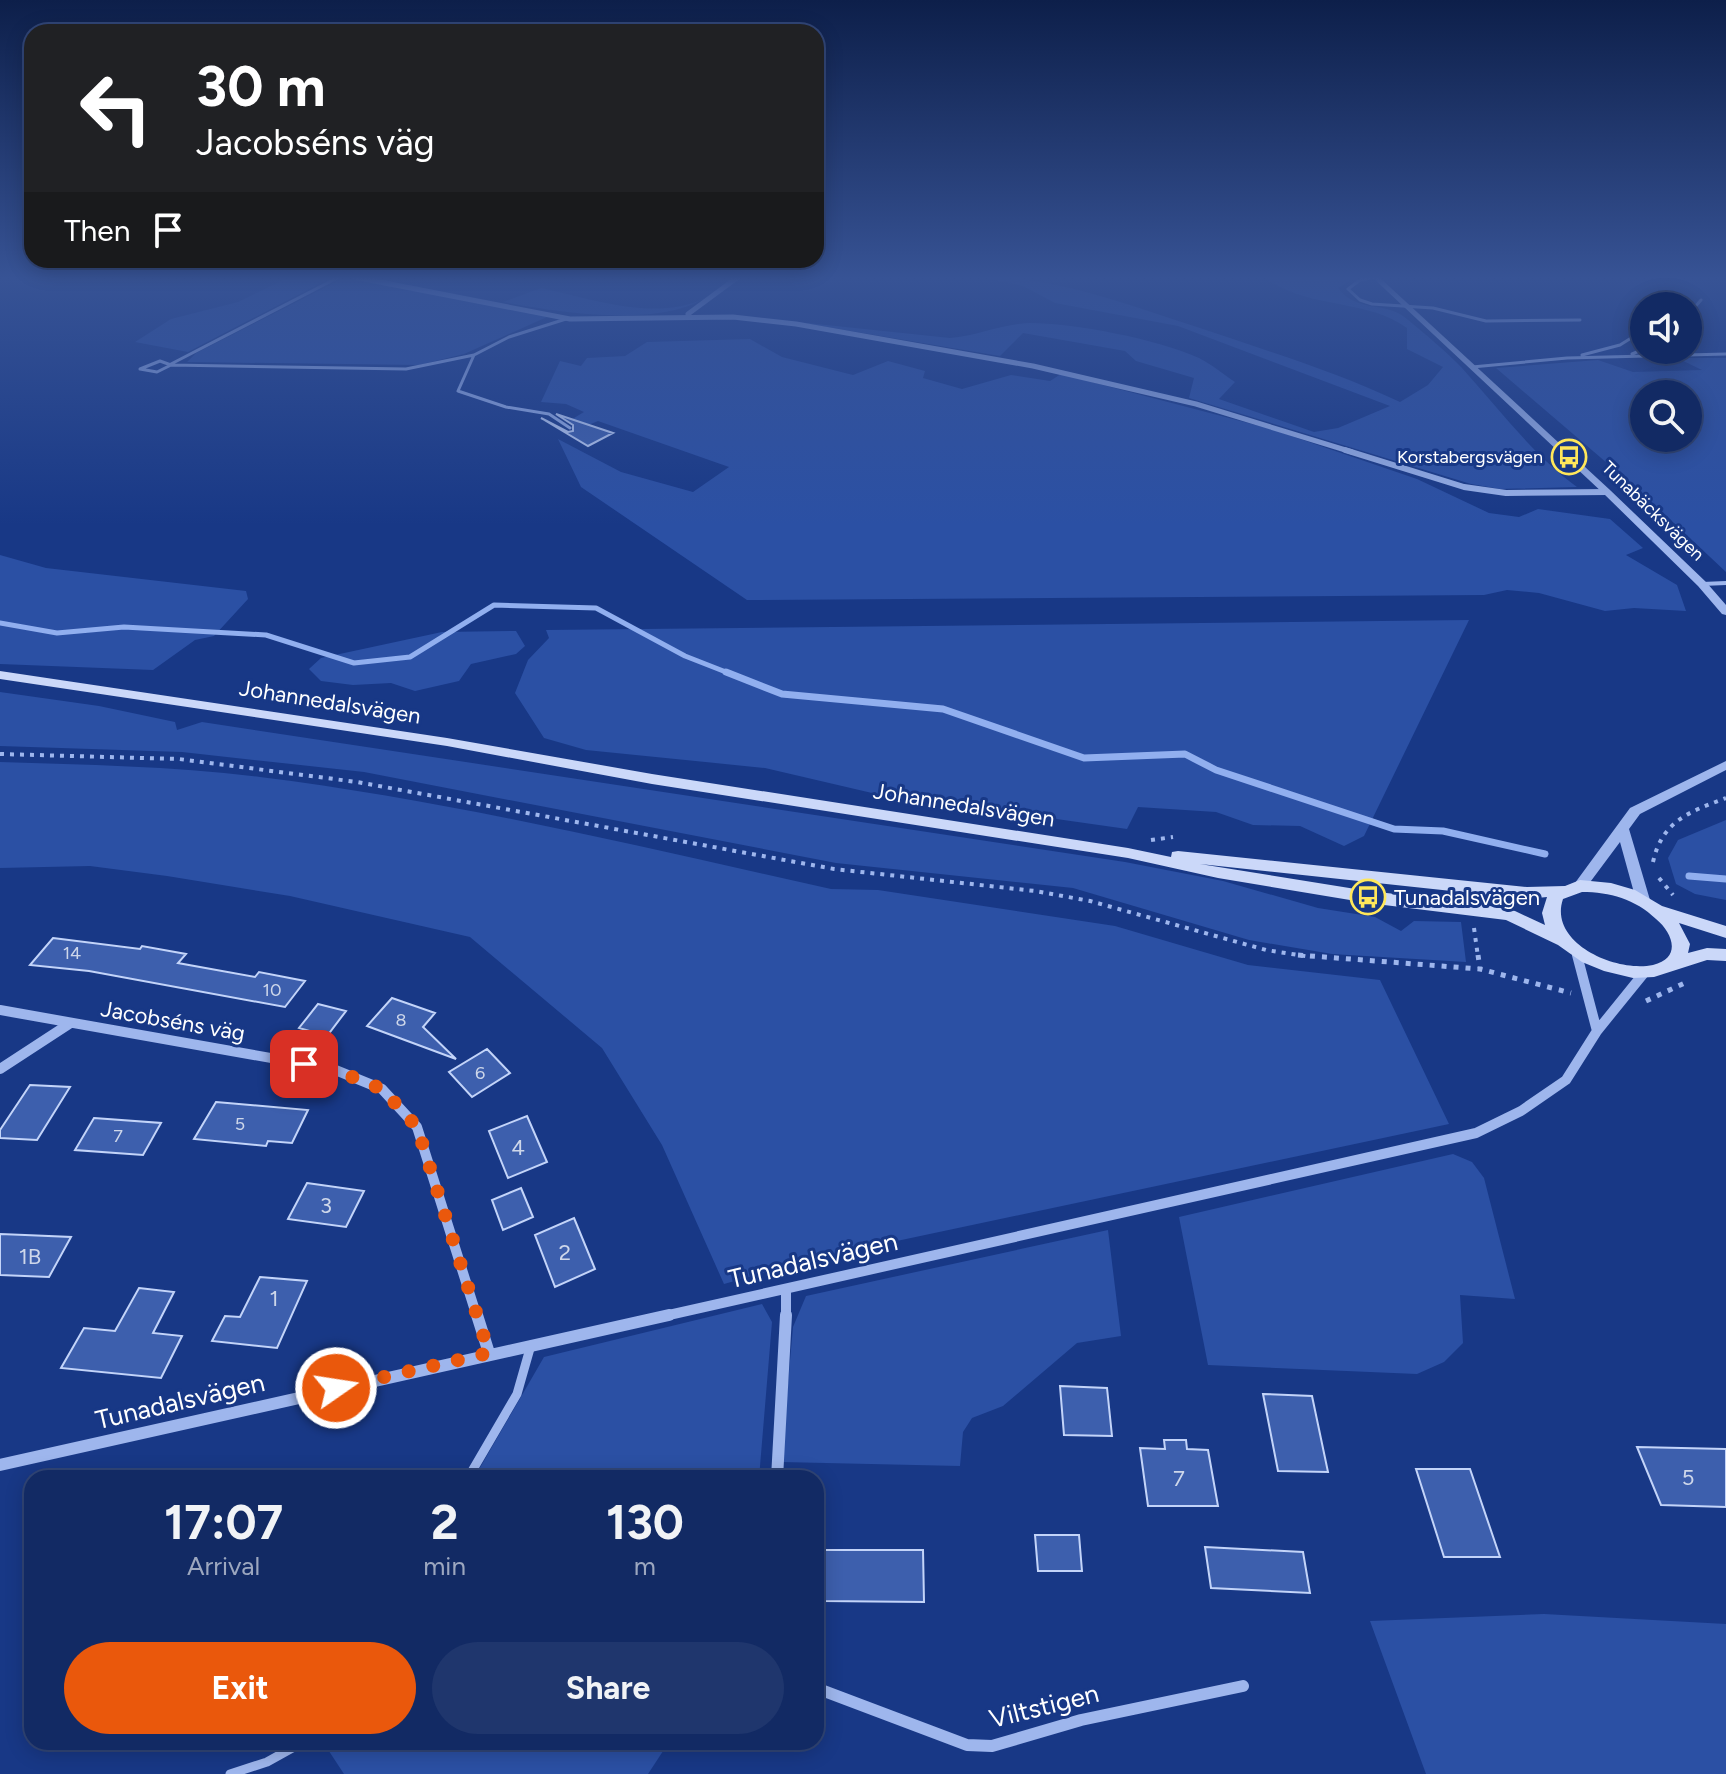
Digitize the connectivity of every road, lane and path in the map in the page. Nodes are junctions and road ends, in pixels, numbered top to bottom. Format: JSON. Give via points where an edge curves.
{"nodes":[{"id":1,"x":179,"y":360,"type":"edge"},
{"id":2,"x":451,"y":360,"type":"edge"},
{"id":3,"x":472,"y":360,"type":"edge"},
{"id":4,"x":987,"y":360,"type":"edge"},
{"id":5,"x":1464,"y":360,"type":"edge"},
{"id":6,"x":1548,"y":360,"type":"edge"},
{"id":7,"x":171,"y":364,"type":"junction"},
{"id":8,"x":1472,"y":367,"type":"junction"},
{"id":9,"x":570,"y":428,"type":"dead end"},
{"id":10,"x":1607,"y":492,"type":"junction"},
{"id":11,"x":1726,"y":583,"type":"edge"},
{"id":12,"x":1702,"y":584,"type":"junction"},
{"id":13,"x":1726,"y":612,"type":"edge"},
{"id":14,"x":0,"y":675,"type":"edge"},
{"id":15,"x":0,"y":684,"type":"edge"},
{"id":16,"x":0,"y":754,"type":"edge"},
{"id":17,"x":1726,"y":765,"type":"edge"},
{"id":18,"x":652,"y":779,"type":"junction"},
{"id":19,"x":1726,"y":798,"type":"edge"},
{"id":20,"x":1623,"y":830,"type":"junction"},
{"id":21,"x":1128,"y":853,"type":"junction"},
{"id":22,"x":1572,"y":889,"type":"junction"},
{"id":23,"x":1677,"y":898,"type":"dead end"},
{"id":24,"x":1649,"y":904,"type":"junction"},
{"id":25,"x":1726,"y":932,"type":"edge"},
{"id":26,"x":1569,"y":945,"type":"junction"},
{"id":27,"x":1726,"y":955,"type":"edge"},
{"id":28,"x":1673,"y":963,"type":"junction"},
{"id":29,"x":1644,"y":973,"type":"junction"},
{"id":30,"x":1699,"y":977,"type":"dead end"},
{"id":31,"x":1589,"y":998,"type":"junction"},
{"id":32,"x":1619,"y":1008,"type":"junction"},
{"id":33,"x":0,"y":1010,"type":"edge"},
{"id":34,"x":69,"y":1024,"type":"junction"},
{"id":35,"x":1597,"y":1031,"type":"junction"},
{"id":36,"x":0,"y":1069,"type":"edge"},
{"id":37,"x":786,"y":1290,"type":"junction"},
{"id":38,"x":531,"y":1345,"type":"junction"},
{"id":39,"x":489,"y":1353,"type":"junction"},
{"id":40,"x":0,"y":1465,"type":"edge"},
{"id":41,"x":473,"y":1470,"type":"edge"},
{"id":42,"x":778,"y":1470,"type":"edge"},
{"id":43,"x":1243,"y":1686,"type":"dead end"},
{"id":44,"x":824,"y":1691,"type":"edge"},
{"id":45,"x":289,"y":1750,"type":"edge"},
{"id":46,"x":230,"y":1774,"type":"edge"}],
"edges":[{"from":1,"to":7,"type":"lane"},
{"from":2,"to":7,"type":"lane","via":[[406,369]]},
{"from":3,"to":9,"type":"lane","via":[[458,391],[510,408],[541,411]]},
{"from":4,"to":10,"type":"street","via":[[1137,388],[1464,487],[1506,493]]},
{"from":5,"to":8,"type":"street","name":"Tunabäcksvägen"},
{"from":6,"to":8,"type":"lane"},
{"from":7,"to":7,"type":"lane","via":[[155,362],[140,369],[152,373]]},
{"from":8,"to":10,"type":"street","name":"Tunabäcksvägen"},
{"from":10,"to":12,"type":"street","name":"Tunabäcksvägen"},
{"from":11,"to":12,"type":"lane"},
{"from":12,"to":13,"type":"street","name":"Tunabäcksvägen"},
{"from":14,"to":18,"type":"main road","name":"Johannedalsvägen","via":[[447,742]]},
{"from":15,"to":18,"type":"main road","name":"Johannedalsvägen","via":[[440,753]]},
{"from":16,"to":31,"type":"path","via":[[179,759],[357,782],[820,867],[1076,898],[1266,950],[1480,969]]},
{"from":17,"to":20,"type":"street","via":[[1649,801]]},
{"from":18,"to":21,"type":"main road","name":"Johannedalsvägen"},
{"from":19,"to":23,"type":"path","via":[[1663,828],[1653,863]]},
{"from":20,"to":22,"type":"street"},
{"from":20,"to":24,"type":"street"},
{"from":21,"to":22,"type":"main road","name":"Johannedalsvägen","via":[[1527,893]]},
{"from":21,"to":26,"type":"main road","name":"Johannedalsvägen","via":[[1277,882],[1509,915]]},
{"from":22,"to":24,"type":"main road","name":"Johannedalsvägen","via":[[1619,890]]},
{"from":22,"to":26,"type":"main road","via":[[1550,910],[1553,927]]},
{"from":24,"to":25,"type":"main road"},
{"from":24,"to":28,"type":"main road","via":[[1679,935]]},
{"from":26,"to":29,"type":"main road","name":"Johannedalsvägen","via":[[1602,965]]},
{"from":26,"to":31,"type":"street"},
{"from":27,"to":28,"type":"main road"},
{"from":28,"to":29,"type":"main road"},
{"from":29,"to":32,"type":"street","name":"Tunadalsvägen"},
{"from":30,"to":32,"type":"path","via":[[1648,998],[1633,1011]]},
{"from":31,"to":35,"type":"street"},
{"from":32,"to":35,"type":"street","name":"Tunadalsvägen"},
{"from":33,"to":34,"type":"street","name":"Jacobséns väg"},
{"from":34,"to":36,"type":"street"},
{"from":34,"to":39,"type":"street","name":"Jacobséns väg","via":[[333,1069],[382,1089],[417,1127]]},
{"from":35,"to":37,"type":"street","name":"Tunadalsvägen","via":[[1566,1080],[1476,1133]]},
{"from":37,"to":38,"type":"street","name":"Tunadalsvägen"},
{"from":37,"to":42,"type":"street"},
{"from":38,"to":39,"type":"street","name":"Tunadalsvägen"},
{"from":38,"to":41,"type":"lane","via":[[517,1394]]},
{"from":39,"to":40,"type":"street","name":"Tunadalsvägen"},
{"from":43,"to":44,"type":"street","name":"Viltstigen","via":[[1081,1720],[992,1746],[967,1745]]},
{"from":45,"to":46,"type":"lane"}]}
